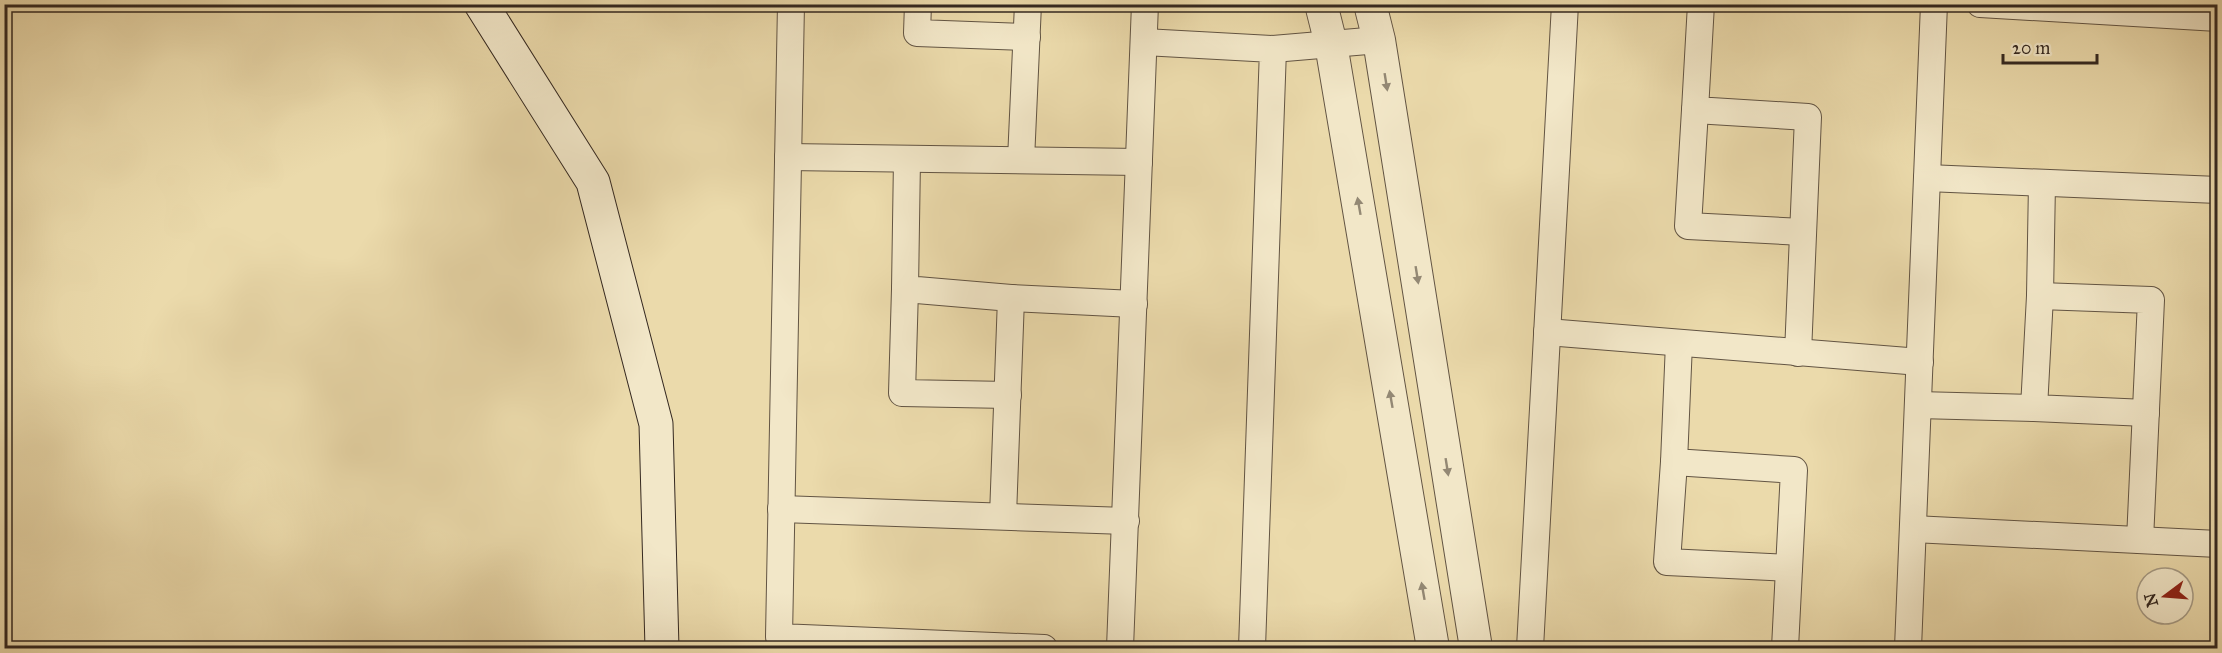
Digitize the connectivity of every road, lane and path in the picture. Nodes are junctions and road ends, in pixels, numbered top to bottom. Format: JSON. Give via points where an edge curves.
{"nodes":[{"id":1,"x":481,"y":4,"type":"edge"},
{"id":2,"x":790,"y":4,"type":"edge"},
{"id":3,"x":918,"y":4,"type":"edge"},
{"id":4,"x":1028,"y":4,"type":"edge"},
{"id":5,"x":1145,"y":4,"type":"edge"},
{"id":6,"x":1321,"y":4,"type":"edge"},
{"id":7,"x":1370,"y":4,"type":"edge"},
{"id":8,"x":1565,"y":4,"type":"edge"},
{"id":9,"x":1701,"y":4,"type":"edge"},
{"id":10,"x":1934,"y":4,"type":"edge"},
{"id":11,"x":1980,"y":4,"type":"edge"},
{"id":12,"x":2217,"y":18,"type":"edge"},
{"id":13,"x":1027,"y":37,"type":"junction"},
{"id":14,"x":1379,"y":40,"type":"junction"},
{"id":15,"x":1144,"y":42,"type":"junction"},
{"id":16,"x":1331,"y":44,"type":"junction"},
{"id":17,"x":1273,"y":49,"type":"junction"},
{"id":18,"x":1695,"y":110,"type":"junction"},
{"id":19,"x":788,"y":157,"type":"junction"},
{"id":20,"x":907,"y":159,"type":"junction"},
{"id":21,"x":1021,"y":160,"type":"junction"},
{"id":22,"x":1139,"y":162,"type":"junction"},
{"id":23,"x":1927,"y":178,"type":"junction"},
{"id":24,"x":2042,"y":183,"type":"junction"},
{"id":25,"x":2217,"y":190,"type":"edge"},
{"id":26,"x":1803,"y":232,"type":"junction"},
{"id":27,"x":905,"y":289,"type":"junction"},
{"id":28,"x":2040,"y":296,"type":"junction"},
{"id":29,"x":1011,"y":298,"type":"junction"},
{"id":30,"x":1134,"y":304,"type":"junction"},
{"id":31,"x":1547,"y":333,"type":"junction"},
{"id":32,"x":1679,"y":343,"type":"junction"},
{"id":33,"x":1798,"y":352,"type":"junction"},
{"id":34,"x":1920,"y":362,"type":"junction"},
{"id":35,"x":1008,"y":396,"type":"junction"},
{"id":36,"x":1918,"y":405,"type":"junction"},
{"id":37,"x":2034,"y":408,"type":"junction"},
{"id":38,"x":2146,"y":413,"type":"junction"},
{"id":39,"x":1674,"y":462,"type":"junction"},
{"id":40,"x":781,"y":508,"type":"junction"},
{"id":41,"x":1003,"y":516,"type":"junction"},
{"id":42,"x":1126,"y":521,"type":"junction"},
{"id":43,"x":1913,"y":529,"type":"junction"},
{"id":44,"x":2140,"y":540,"type":"junction"},
{"id":45,"x":2217,"y":544,"type":"edge"},
{"id":46,"x":1789,"y":568,"type":"junction"},
{"id":47,"x":662,"y":648,"type":"edge"},
{"id":48,"x":1044,"y":648,"type":"edge"},
{"id":49,"x":1120,"y":648,"type":"edge"},
{"id":50,"x":1252,"y":648,"type":"edge"},
{"id":51,"x":1433,"y":648,"type":"edge"},
{"id":52,"x":1476,"y":648,"type":"edge"},
{"id":53,"x":1530,"y":648,"type":"edge"},
{"id":54,"x":1785,"y":648,"type":"edge"},
{"id":55,"x":1908,"y":648,"type":"edge"}],
"edges":[{"from":1,"to":47,"type":"main road","via":[[593,182],[656,424]]},
{"from":2,"to":19,"type":"street"},
{"from":3,"to":13,"type":"street","via":[[916,33]]},
{"from":4,"to":13,"type":"street"},
{"from":5,"to":15,"type":"street"},
{"from":6,"to":16,"type":"street"},
{"from":7,"to":14,"type":"street"},
{"from":8,"to":31,"type":"street"},
{"from":9,"to":18,"type":"street"},
{"from":10,"to":23,"type":"street"},
{"from":11,"to":12,"type":"street"},
{"from":13,"to":21,"type":"street"},
{"from":14,"to":16,"type":"street"},
{"from":14,"to":52,"type":"street","one_way":true},
{"from":15,"to":17,"type":"street"},
{"from":15,"to":22,"type":"street"},
{"from":16,"to":17,"type":"street"},
{"from":51,"to":16,"type":"street","one_way":true},
{"from":17,"to":50,"type":"street"},
{"from":18,"to":26,"type":"street","via":[[1808,117]]},
{"from":18,"to":26,"type":"street","via":[[1688,226]]},
{"from":19,"to":20,"type":"street"},
{"from":19,"to":40,"type":"street"},
{"from":20,"to":21,"type":"street"},
{"from":20,"to":27,"type":"street"},
{"from":21,"to":22,"type":"street"},
{"from":22,"to":30,"type":"street"},
{"from":23,"to":24,"type":"street"},
{"from":23,"to":34,"type":"street"},
{"from":24,"to":25,"type":"street"},
{"from":24,"to":28,"type":"street"},
{"from":26,"to":33,"type":"street"},
{"from":27,"to":29,"type":"street"},
{"from":27,"to":35,"type":"street","via":[[902,393]]},
{"from":28,"to":37,"type":"street"},
{"from":28,"to":38,"type":"street","via":[[2151,300]]},
{"from":29,"to":30,"type":"street"},
{"from":29,"to":35,"type":"street"},
{"from":30,"to":42,"type":"street"},
{"from":31,"to":32,"type":"street"},
{"from":31,"to":53,"type":"street"},
{"from":32,"to":33,"type":"street"},
{"from":32,"to":39,"type":"street"},
{"from":33,"to":34,"type":"street"},
{"from":34,"to":36,"type":"street"},
{"from":35,"to":41,"type":"street"},
{"from":36,"to":37,"type":"street"},
{"from":36,"to":43,"type":"street"},
{"from":37,"to":38,"type":"street"},
{"from":38,"to":44,"type":"street"},
{"from":39,"to":46,"type":"street","via":[[1794,470]]},
{"from":39,"to":46,"type":"street","via":[[1667,562]]},
{"from":40,"to":41,"type":"street"},
{"from":40,"to":48,"type":"street","via":[[779,637]]},
{"from":41,"to":42,"type":"street"},
{"from":42,"to":49,"type":"street"},
{"from":43,"to":44,"type":"street"},
{"from":43,"to":55,"type":"street"},
{"from":44,"to":45,"type":"street"},
{"from":46,"to":54,"type":"street"}]}
